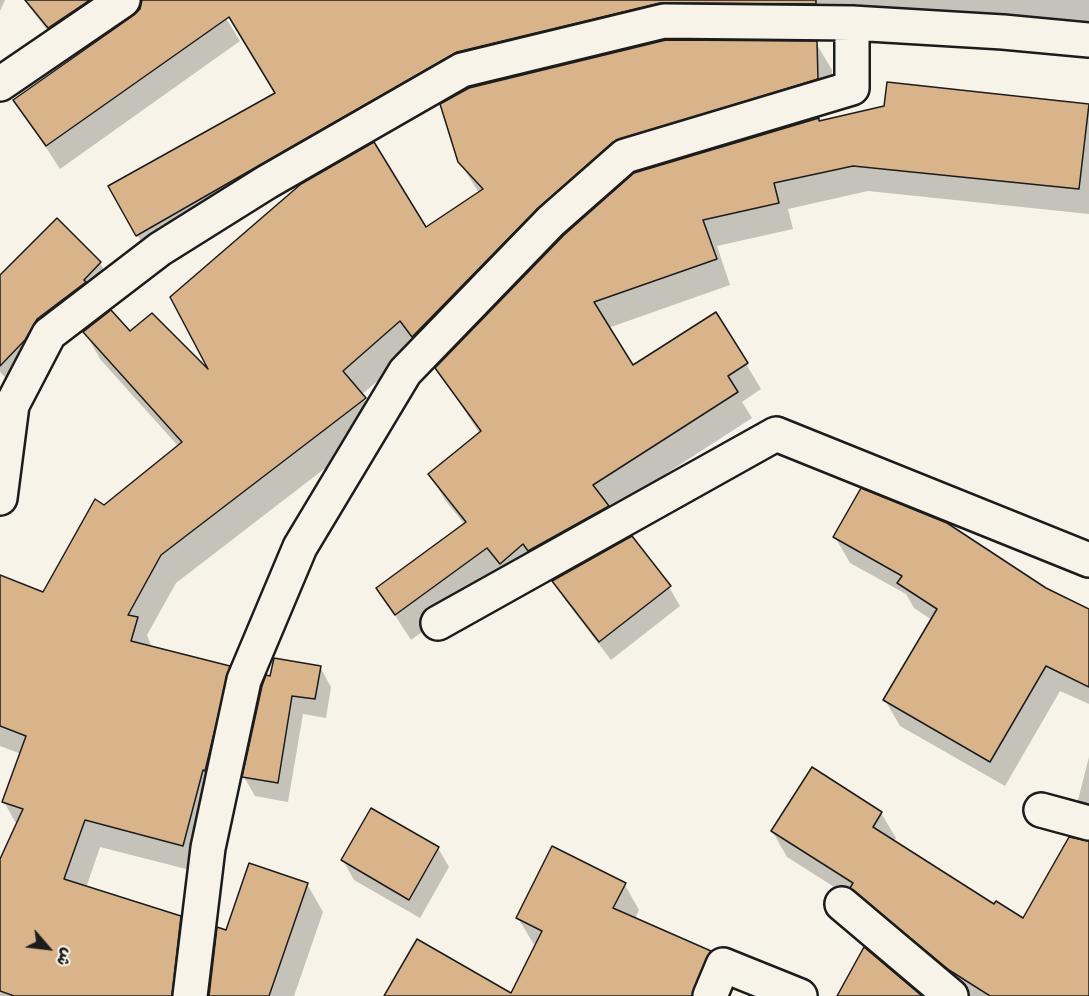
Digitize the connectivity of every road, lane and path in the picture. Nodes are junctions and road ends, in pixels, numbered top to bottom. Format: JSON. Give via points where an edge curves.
{"nodes":[{"id":1,"x":123,"y":0,"type":"edge"},
{"id":2,"x":852,"y":23,"type":"junction"},
{"id":3,"x":1089,"y":40,"type":"edge"},
{"id":4,"x":0,"y":84,"type":"edge"},
{"id":5,"x":0,"y":498,"type":"edge"},
{"id":6,"x":1089,"y":560,"type":"edge"},
{"id":7,"x":438,"y":623,"type":"dead end"},
{"id":8,"x":1041,"y":810,"type":"dead end"},
{"id":9,"x":1089,"y":823,"type":"edge"},
{"id":10,"x":842,"y":904,"type":"dead end"},
{"id":11,"x":190,"y":996,"type":"edge"},
{"id":12,"x":710,"y":996,"type":"edge"},
{"id":13,"x":800,"y":996,"type":"edge"},
{"id":14,"x":951,"y":996,"type":"edge"}],
"edges":[{"from":1,"to":4,"type":"street"},
{"from":2,"to":3,"type":"street"},
{"from":2,"to":5,"type":"street","via":[[664,21],[462,70],[267,182],[160,249],[49,334],[12,405]]},
{"from":2,"to":11,"type":"street","via":[[852,88],[625,156],[551,222],[405,372],[300,547],[244,680],[208,848]]},
{"from":6,"to":7,"type":"street","via":[[776,434]]},
{"from":8,"to":9,"type":"street"},
{"from":10,"to":14,"type":"street"},
{"from":12,"to":13,"type":"street","via":[[723,965]]}]}
